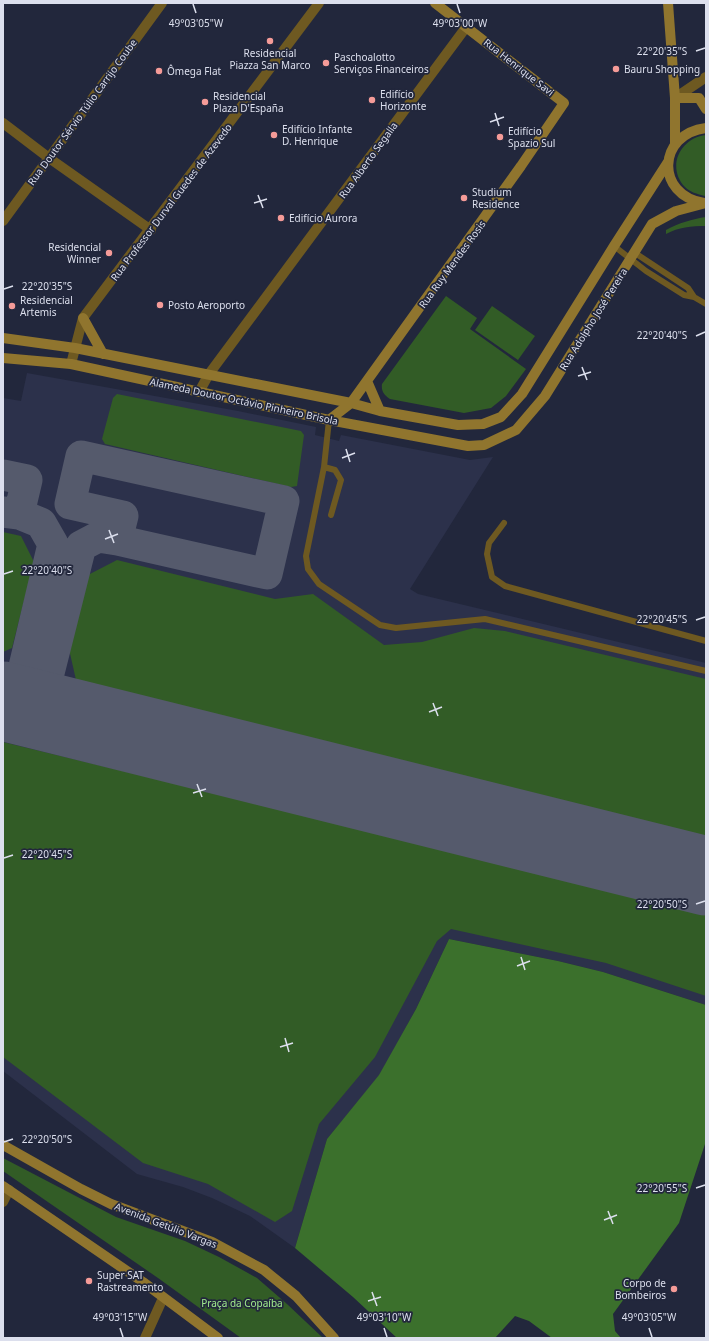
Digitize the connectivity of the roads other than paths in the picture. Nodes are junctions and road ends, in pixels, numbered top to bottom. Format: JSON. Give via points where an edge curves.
{"nodes":[{"id":1,"x":162,"y":3,"type":"edge"},
{"id":2,"x":319,"y":3,"type":"edge"},
{"id":3,"x":435,"y":3,"type":"edge"},
{"id":4,"x":668,"y":3,"type":"edge"},
{"id":5,"x":467,"y":26,"type":"junction"},
{"id":6,"x":706,"y":77,"type":"edge"},
{"id":7,"x":675,"y":98,"type":"junction"},
{"id":8,"x":564,"y":103,"type":"joint"},
{"id":9,"x":706,"y":109,"type":"edge"},
{"id":10,"x":3,"y":123,"type":"edge"},
{"id":11,"x":706,"y":128,"type":"edge"},
{"id":12,"x":676,"y":143,"type":"junction"},
{"id":13,"x":49,"y":158,"type":"junction"},
{"id":14,"x":668,"y":162,"type":"junction"},
{"id":15,"x":706,"y":203,"type":"edge"},
{"id":16,"x":3,"y":221,"type":"edge"},
{"id":17,"x":151,"y":230,"type":"junction"},
{"id":18,"x":614,"y":246,"type":"junction"},
{"id":19,"x":633,"y":256,"type":"junction"},
{"id":20,"x":706,"y":304,"type":"edge"},
{"id":21,"x":84,"y":318,"type":"junction"},
{"id":22,"x":3,"y":338,"type":"edge"},
{"id":23,"x":75,"y":348,"type":"junction"},
{"id":24,"x":103,"y":354,"type":"junction"},
{"id":25,"x":3,"y":358,"type":"edge"},
{"id":26,"x":71,"y":364,"type":"junction"},
{"id":27,"x":209,"y":374,"type":"junction"},
{"id":28,"x":368,"y":381,"type":"junction"},
{"id":29,"x":199,"y":392,"type":"junction"},
{"id":30,"x":351,"y":403,"type":"junction"},
{"id":31,"x":380,"y":411,"type":"junction"},
{"id":32,"x":329,"y":420,"type":"junction"},
{"id":33,"x":483,"y":424,"type":"joint"},
{"id":34,"x":484,"y":445,"type":"joint"},
{"id":35,"x":324,"y":467,"type":"junction"},
{"id":36,"x":331,"y":515,"type":"dead end"},
{"id":37,"x":504,"y":523,"type":"dead end"},
{"id":38,"x":706,"y":641,"type":"edge"},
{"id":39,"x":706,"y":671,"type":"edge"},
{"id":40,"x":3,"y":1145,"type":"edge"},
{"id":41,"x":6,"y":1188,"type":"edge"},
{"id":42,"x":3,"y":1202,"type":"edge"},
{"id":43,"x":163,"y":1298,"type":"junction"},
{"id":44,"x":144,"y":1338,"type":"edge"},
{"id":45,"x":218,"y":1338,"type":"edge"},
{"id":46,"x":334,"y":1338,"type":"edge"}],
"edges":[{"from":1,"to":13,"type":"street","name":"Rua Doutor Sérvio Túlio Carrijo Coube"},
{"from":2,"to":17,"type":"street","name":"Rua Professor Durval Guedes de Azevedo"},
{"from":3,"to":5,"type":"street","name":"Rua Henrique Savi"},
{"from":4,"to":7,"type":"street"},
{"from":5,"to":8,"type":"street","name":"Rua Henrique Savi"},
{"from":5,"to":27,"type":"street","name":"Rua Alberto Segalla"},
{"from":6,"to":7,"type":"street"},
{"from":7,"to":9,"type":"street","via":[[699,98]]},
{"from":7,"to":12,"type":"street"},
{"from":8,"to":28,"type":"street","name":"Rua Ruy Mendes Rosis"},
{"from":10,"to":13,"type":"street"},
{"from":11,"to":12,"type":"street","via":[[684,134]]},
{"from":12,"to":14,"type":"street","name":"Rua Adolpho José Pereira","via":[[670,152]]},
{"from":13,"to":16,"type":"street","name":"Rua Doutor Sérvio Túlio Carrijo Coube"},
{"from":13,"to":17,"type":"street"},
{"from":14,"to":15,"type":"street","via":[[669,175],[674,186],[688,198]]},
{"from":14,"to":18,"type":"street","name":"Rua Adolpho José Pereira"},
{"from":15,"to":19,"type":"street","name":"Rua Adolpho José Pereira","via":[[676,211],[652,224]]},
{"from":17,"to":21,"type":"street","name":"Rua Professor Durval Guedes de Azevedo"},
{"from":18,"to":19,"type":"lane"},
{"from":18,"to":33,"type":"street","name":"Rua Adolpho José Pereira","via":[[522,394],[501,417]]},
{"from":19,"to":20,"type":"lane","via":[[684,295]]},
{"from":19,"to":34,"type":"street","name":"Rua Adolpho José Pereira","via":[[545,396],[516,430]]},
{"from":21,"to":23,"type":"street","name":"Rua Professor Durval Guedes de Azevedo"},
{"from":21,"to":24,"type":"street"},
{"from":22,"to":23,"type":"street","name":"Alameda Doutor Octávio Pinheiro Brisola"},
{"from":23,"to":24,"type":"street","name":"Alameda Doutor Octávio Pinheiro Brisola"},
{"from":23,"to":26,"type":"street","name":"Rua Professor Durval Guedes de Azevedo"},
{"from":24,"to":27,"type":"street","name":"Alameda Doutor Octávio Pinheiro Brisola"},
{"from":25,"to":26,"type":"street","name":"Alameda Doutor Octávio Pinheiro Brisola"},
{"from":26,"to":29,"type":"street","name":"Alameda Doutor Octávio Pinheiro Brisola"},
{"from":27,"to":29,"type":"street","name":"Rua Alberto Segalla"},
{"from":27,"to":30,"type":"street","name":"Alameda Doutor Octávio Pinheiro Brisola"},
{"from":28,"to":30,"type":"street","name":"Rua Ruy Mendes Rosis"},
{"from":28,"to":31,"type":"street"},
{"from":29,"to":32,"type":"street","name":"Alameda Doutor Octávio Pinheiro Brisola"},
{"from":30,"to":31,"type":"street","name":"Alameda Doutor Octávio Pinheiro Brisola"},
{"from":30,"to":32,"type":"street","name":"Rua Ruy Mendes Rosis"},
{"from":31,"to":33,"type":"street","name":"Alameda Doutor Octávio Pinheiro Brisola","via":[[458,425]]},
{"from":32,"to":34,"type":"street","name":"Alameda Doutor Octávio Pinheiro Brisola","via":[[468,446]]},
{"from":32,"to":35,"type":"lane"},
{"from":35,"to":36,"type":"lane","via":[[335,470],[341,480]]},
{"from":35,"to":39,"type":"lane","via":[[306,556],[308,569],[318,584],[380,624],[396,628],[485,619]]},
{"from":37,"to":38,"type":"lane","via":[[488,543],[487,554],[492,577],[505,586]]},
{"from":40,"to":46,"type":"street","name":"Avenida Getúlio Vargas","via":[[110,1204],[212,1242],[264,1270],[296,1296]]},
{"from":41,"to":42,"type":"street"},
{"from":41,"to":43,"type":"street"},
{"from":43,"to":44,"type":"street"},
{"from":43,"to":45,"type":"street"}]}
